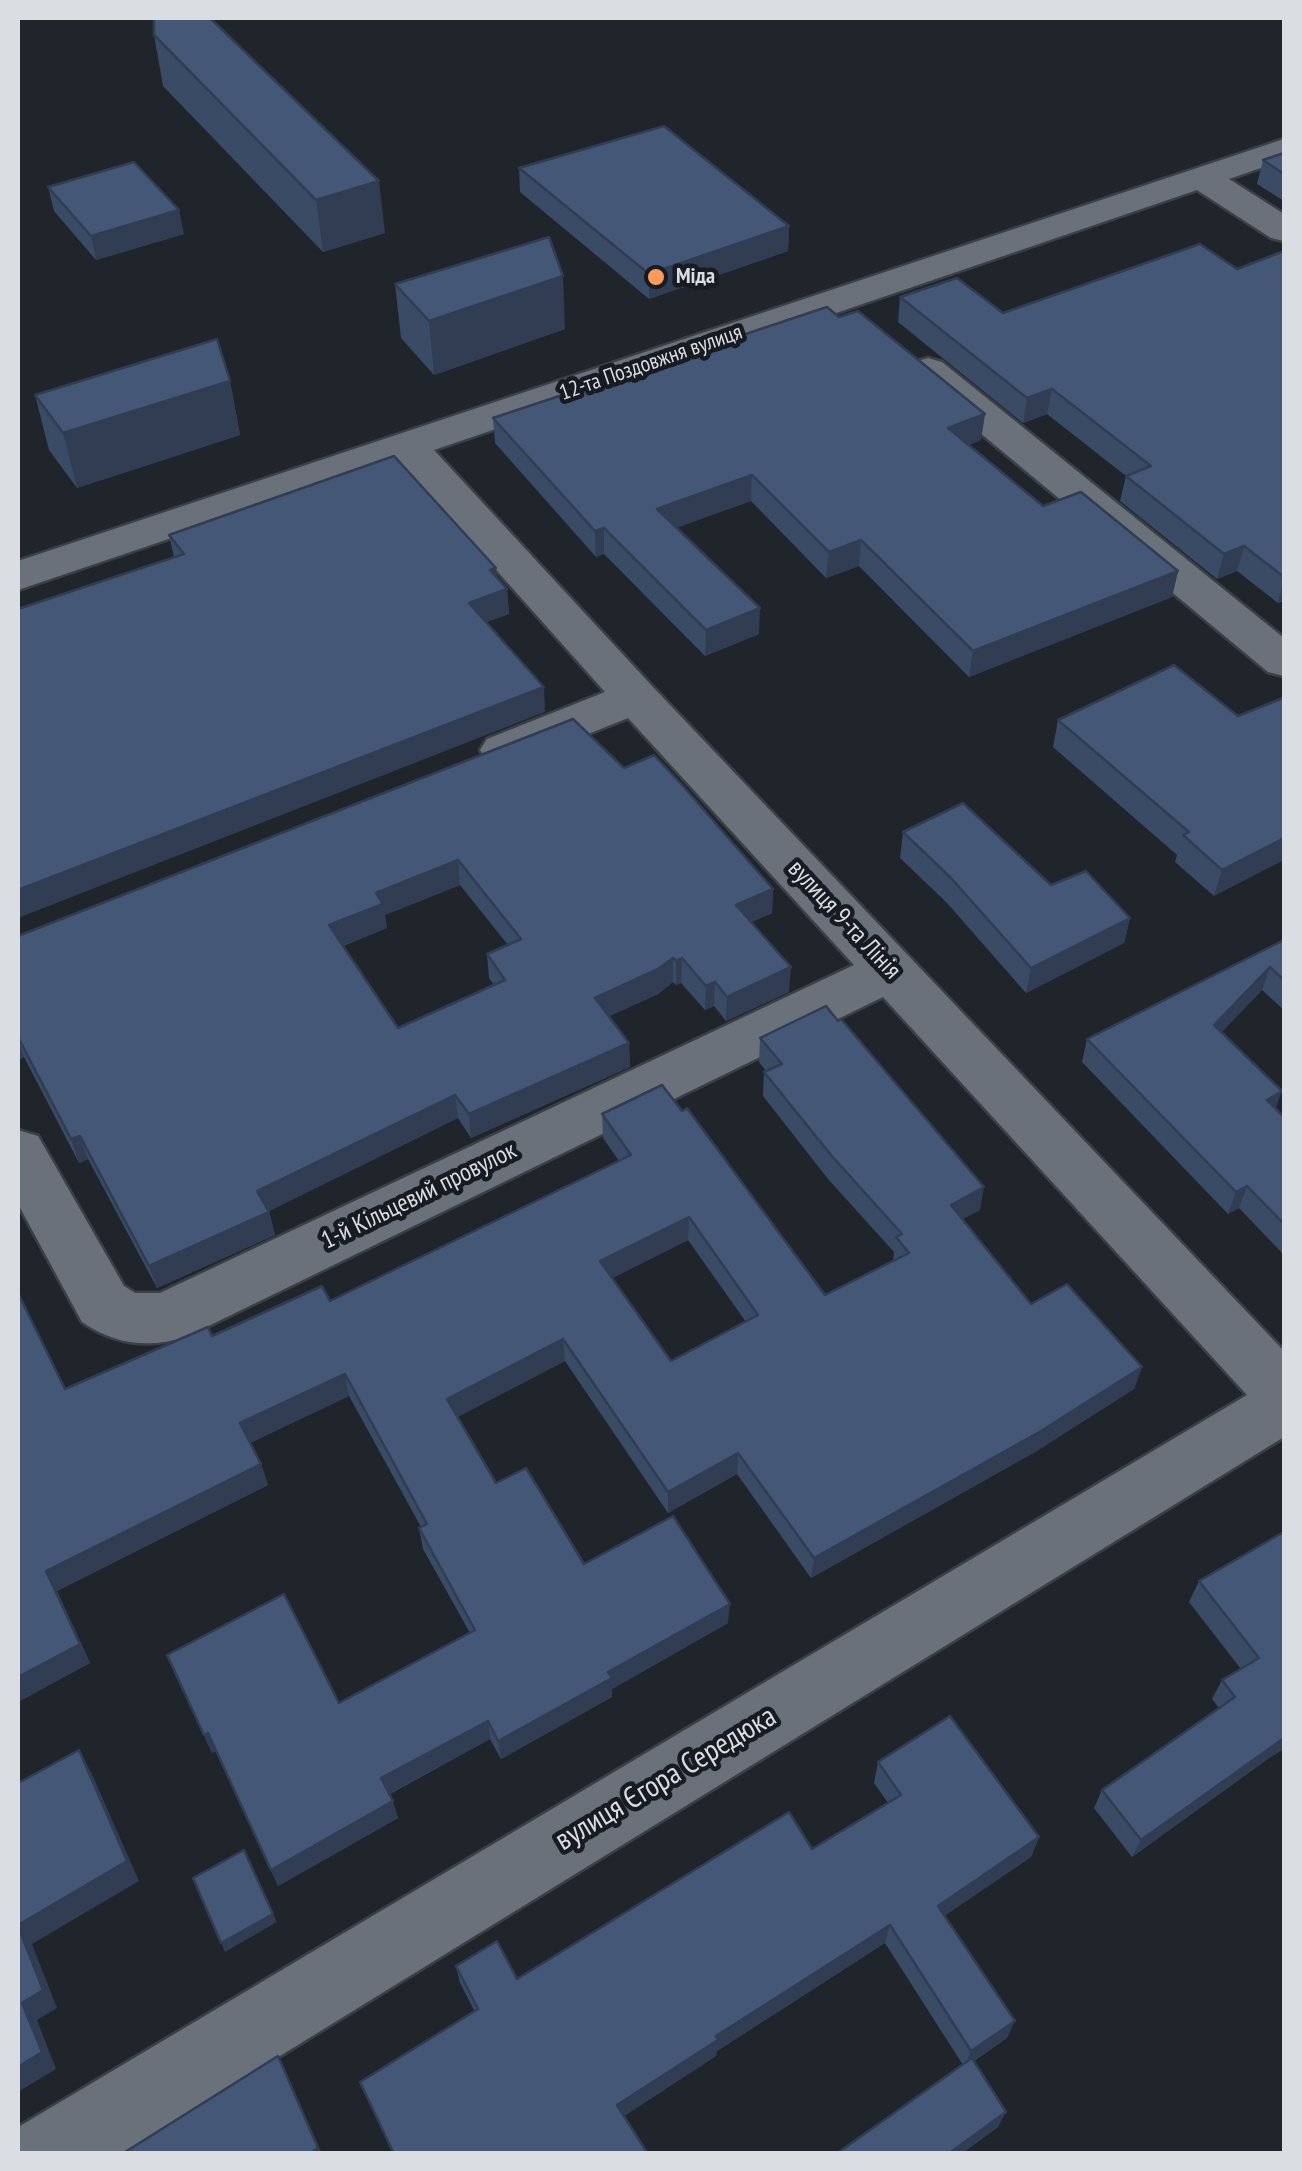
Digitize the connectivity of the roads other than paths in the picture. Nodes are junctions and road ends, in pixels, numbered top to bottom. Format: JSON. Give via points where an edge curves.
{"nodes":[{"id":1,"x":1284,"y":149,"type":"edge"},
{"id":2,"x":1202,"y":177,"type":"junction"},
{"id":3,"x":1284,"y":230,"type":"edge"},
{"id":4,"x":871,"y":324,"type":"junction"},
{"id":5,"x":407,"y":444,"type":"junction"},
{"id":6,"x":18,"y":576,"type":"edge"},
{"id":7,"x":1284,"y":661,"type":"edge"},
{"id":8,"x":636,"y":697,"type":"junction"},
{"id":9,"x":454,"y":769,"type":"edge"},
{"id":10,"x":891,"y":970,"type":"junction"},
{"id":11,"x":18,"y":1152,"type":"edge"},
{"id":12,"x":1284,"y":1392,"type":"edge"},
{"id":13,"x":1284,"y":1405,"type":"edge"},
{"id":14,"x":48,"y":2154,"type":"edge"}],
"edges":[{"from":1,"to":2,"type":"street","name":"12-та Поздовжня вулиця"},
{"from":2,"to":3,"type":"street"},
{"from":2,"to":4,"type":"street","name":"12-та Поздовжня вулиця"},
{"from":4,"to":5,"type":"street","name":"12-та Поздовжня вулиця"},
{"from":4,"to":7,"type":"street"},
{"from":5,"to":6,"type":"street","name":"12-та Поздовжня вулиця"},
{"from":5,"to":8,"type":"street","name":"вулиця 9-та Лінія"},
{"from":8,"to":9,"type":"street"},
{"from":8,"to":10,"type":"street","name":"вулиця 9-та Лінія"},
{"from":10,"to":11,"type":"street","name":"1-й Кільцевий провулок","via":[[167,1318],[143,1322],[103,1304]]},
{"from":10,"to":12,"type":"street","name":"вулиця 9-та Лінія"},
{"from":13,"to":14,"type":"street","name":"вулиця Єгора Середюка"}]}
